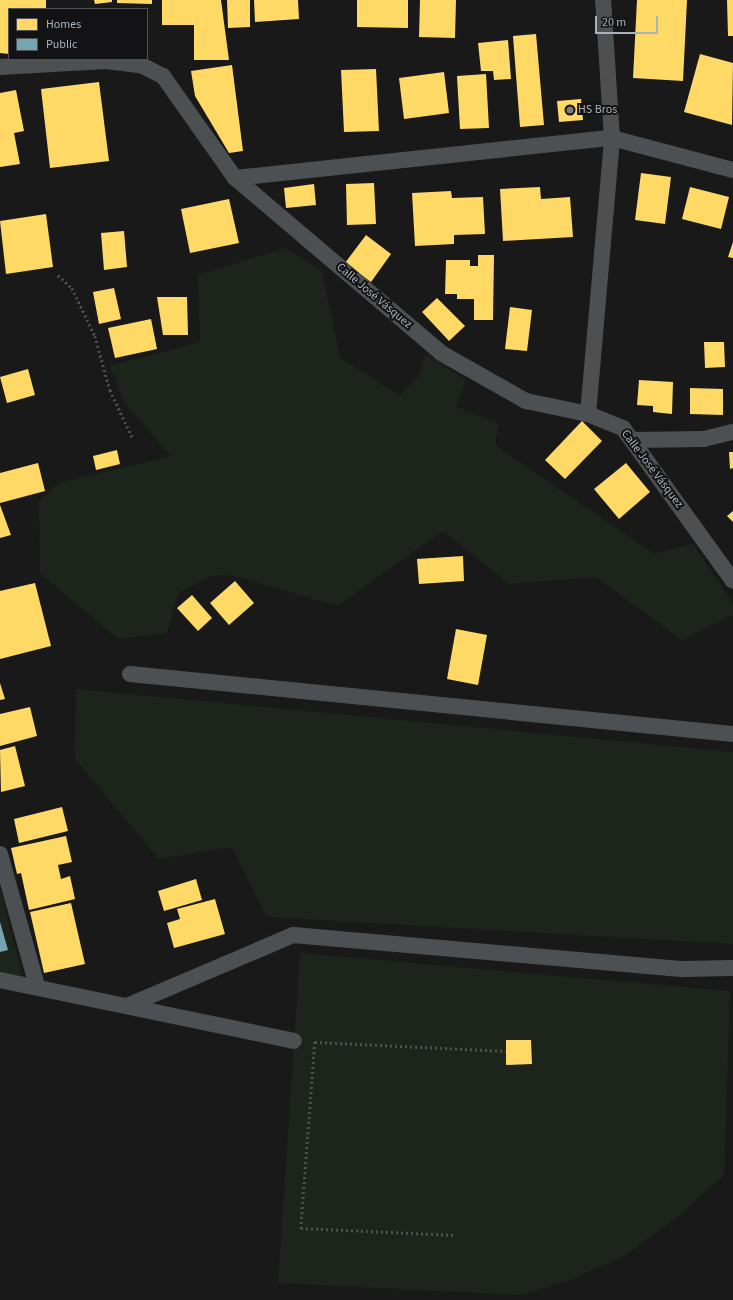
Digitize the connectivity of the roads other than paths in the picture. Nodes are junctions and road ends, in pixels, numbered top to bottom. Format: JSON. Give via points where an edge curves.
{"nodes":[{"id":1,"x":603,"y":0,"type":"edge"},
{"id":2,"x":0,"y":67,"type":"edge"},
{"id":3,"x":612,"y":138,"type":"junction"},
{"id":4,"x":733,"y":170,"type":"edge"},
{"id":5,"x":235,"y":178,"type":"junction"},
{"id":6,"x":588,"y":414,"type":"junction"},
{"id":7,"x":733,"y":432,"type":"edge"},
{"id":8,"x":632,"y":440,"type":"junction"},
{"id":9,"x":733,"y":581,"type":"edge"},
{"id":10,"x":130,"y":674,"type":"dead end"},
{"id":11,"x":733,"y":734,"type":"edge"},
{"id":12,"x":0,"y":854,"type":"edge"},
{"id":13,"x":733,"y":968,"type":"edge"},
{"id":14,"x":0,"y":980,"type":"edge"},
{"id":15,"x":38,"y":986,"type":"junction"},
{"id":16,"x":129,"y":1005,"type":"junction"},
{"id":17,"x":294,"y":1041,"type":"road end"}],
"edges":[{"from":1,"to":3,"type":"street"},
{"from":2,"to":5,"type":"street","name":"Calle José Vásquez","via":[[106,61],[153,70],[173,86]]},
{"from":3,"to":4,"type":"street"},
{"from":3,"to":5,"type":"street"},
{"from":3,"to":6,"type":"street"},
{"from":5,"to":6,"type":"street","name":"Calle José Vásquez","via":[[441,352],[526,401]]},
{"from":6,"to":8,"type":"street","name":"Calle José Vásquez","via":[[623,428]]},
{"from":7,"to":8,"type":"street","via":[[704,439]]},
{"from":8,"to":9,"type":"street","name":"Calle José Vásquez"},
{"from":10,"to":11,"type":"street"},
{"from":12,"to":15,"type":"street"},
{"from":13,"to":16,"type":"street","via":[[684,969],[294,935]]},
{"from":14,"to":15,"type":"street"},
{"from":15,"to":16,"type":"street"},
{"from":16,"to":17,"type":"street"}]}
